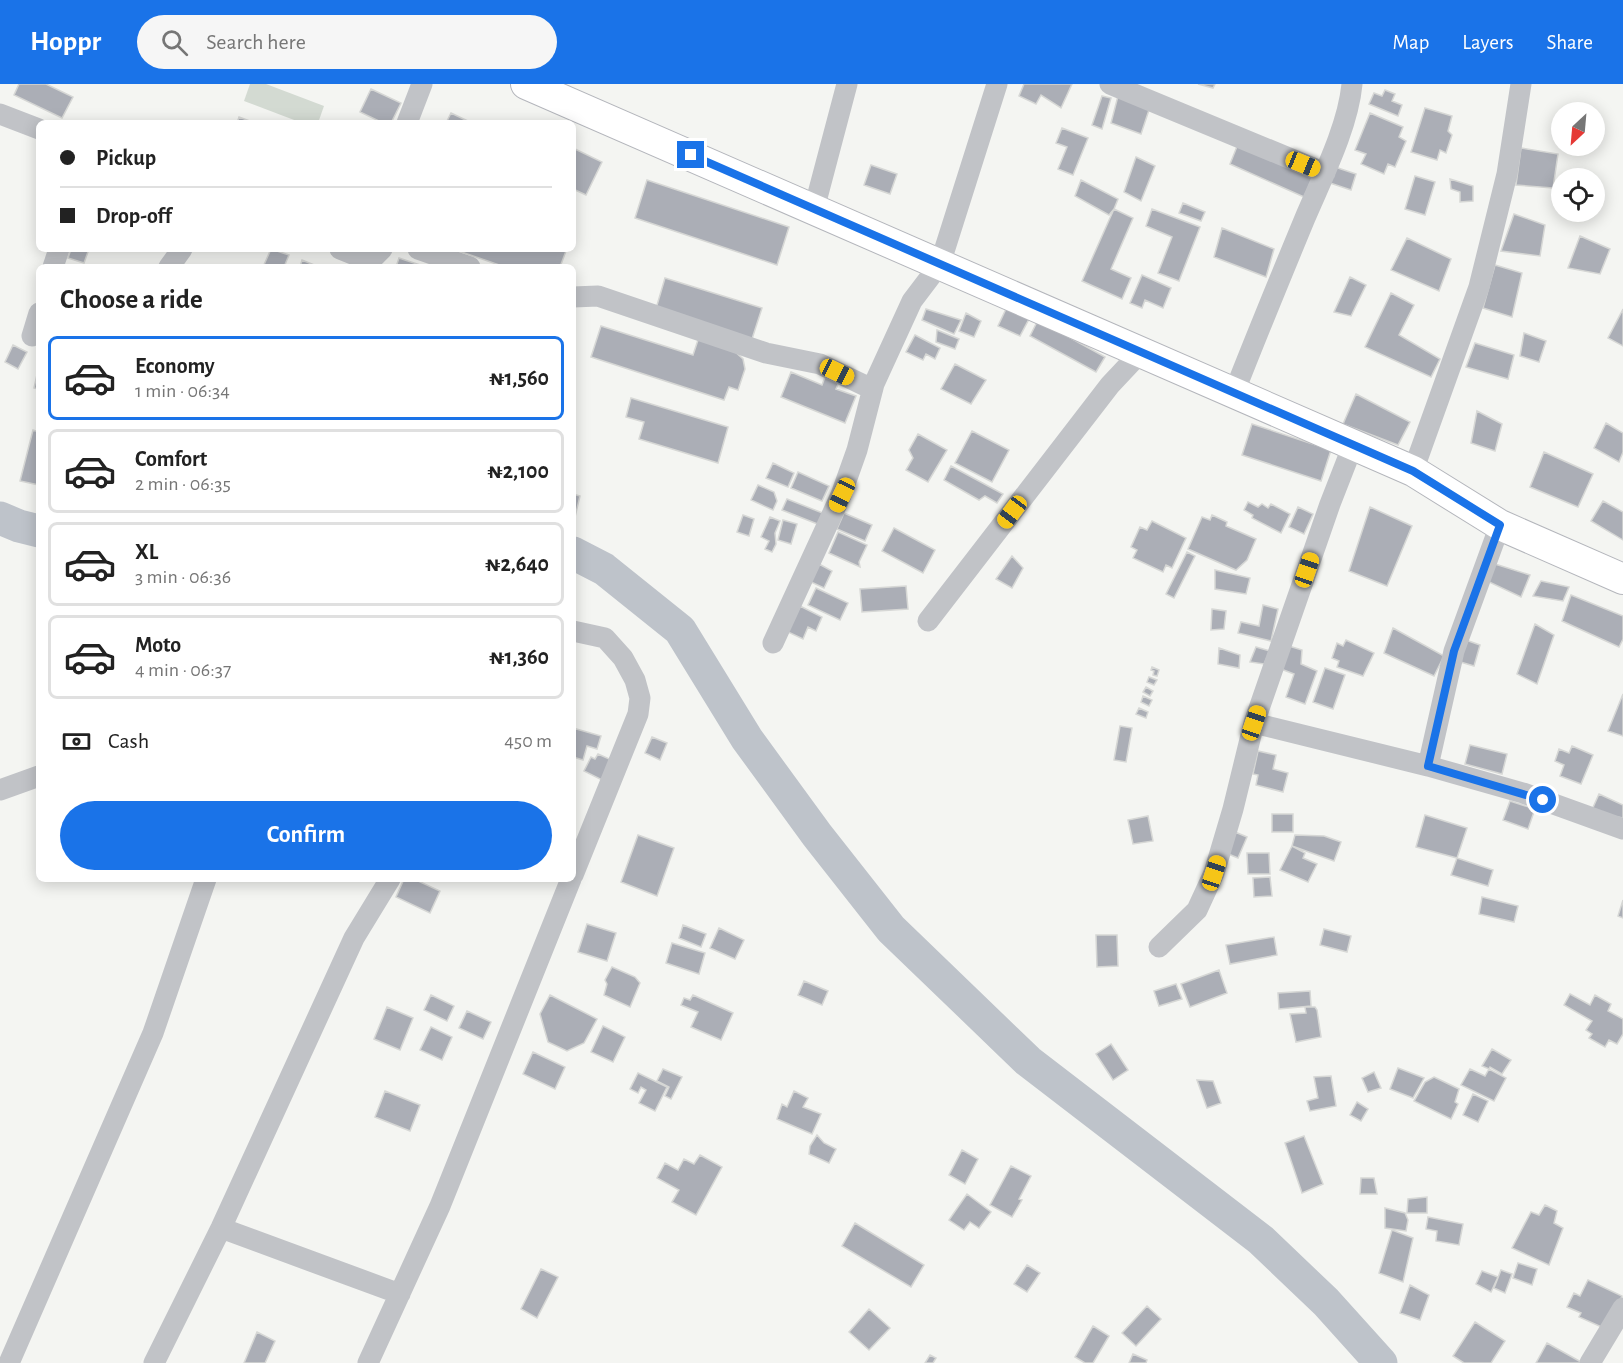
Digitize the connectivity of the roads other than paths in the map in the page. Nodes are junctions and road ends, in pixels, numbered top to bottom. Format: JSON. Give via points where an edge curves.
{"nodes":[{"id":1,"x":422,"y":84,"type":"edge"},
{"id":2,"x":526,"y":84,"type":"edge"},
{"id":3,"x":847,"y":84,"type":"edge"},
{"id":4,"x":997,"y":84,"type":"edge"},
{"id":5,"x":1110,"y":84,"type":"edge"},
{"id":6,"x":1352,"y":84,"type":"edge"},
{"id":7,"x":1521,"y":84,"type":"edge"},
{"id":8,"x":0,"y":114,"type":"edge"},
{"id":9,"x":408,"y":120,"type":"edge"},
{"id":10,"x":36,"y":128,"type":"edge"},
{"id":11,"x":1324,"y":173,"type":"junction"},
{"id":12,"x":814,"y":209,"type":"junction"},
{"id":13,"x":353,"y":252,"type":"edge"},
{"id":14,"x":427,"y":252,"type":"edge"},
{"id":15,"x":374,"y":257,"type":"edge"},
{"id":16,"x":461,"y":264,"type":"edge"},
{"id":17,"x":940,"y":264,"type":"junction"},
{"id":18,"x":576,"y":297,"type":"edge"},
{"id":19,"x":36,"y":323,"type":"edge"},
{"id":20,"x":32,"y":336,"type":"dead end"},
{"id":21,"x":1141,"y":352,"type":"junction"},
{"id":22,"x":872,"y":389,"type":"junction"},
{"id":23,"x":1234,"y":393,"type":"junction"},
{"id":24,"x":1353,"y":445,"type":"junction"},
{"id":25,"x":1413,"y":471,"type":"junction"},
{"id":26,"x":1500,"y":525,"type":"junction"},
{"id":27,"x":1623,"y":579,"type":"edge"},
{"id":28,"x":928,"y":621,"type":"dead end"},
{"id":29,"x":576,"y":632,"type":"edge"},
{"id":30,"x":773,"y":643,"type":"dead end"},
{"id":31,"x":1254,"y":723,"type":"junction"},
{"id":32,"x":1428,"y":766,"type":"junction"},
{"id":33,"x":36,"y":777,"type":"edge"},
{"id":34,"x":0,"y":790,"type":"edge"},
{"id":35,"x":1623,"y":829,"type":"edge"},
{"id":36,"x":576,"y":867,"type":"edge"},
{"id":37,"x":205,"y":882,"type":"edge"},
{"id":38,"x":388,"y":882,"type":"edge"},
{"id":39,"x":570,"y":882,"type":"edge"},
{"id":40,"x":1159,"y":947,"type":"dead end"},
{"id":41,"x":221,"y":1228,"type":"junction"},
{"id":42,"x":400,"y":1294,"type":"junction"},
{"id":43,"x":1623,"y":1308,"type":"edge"},
{"id":44,"x":9,"y":1363,"type":"edge"},
{"id":45,"x":154,"y":1363,"type":"edge"},
{"id":46,"x":368,"y":1363,"type":"edge"},
{"id":47,"x":1590,"y":1363,"type":"edge"}],
"edges":[{"from":1,"to":9,"type":"street"},
{"from":2,"to":12,"type":"street"},
{"from":3,"to":12,"type":"street"},
{"from":4,"to":17,"type":"street"},
{"from":5,"to":11,"type":"street"},
{"from":6,"to":11,"type":"street","via":[[1351,103]]},
{"from":7,"to":25,"type":"street","via":[[1507,174],[1479,286]]},
{"from":8,"to":10,"type":"street"},
{"from":11,"to":23,"type":"street"},
{"from":12,"to":17,"type":"street"},
{"from":13,"to":15,"type":"street"},
{"from":14,"to":16,"type":"street"},
{"from":17,"to":21,"type":"street"},
{"from":17,"to":22,"type":"street","via":[[912,301]]},
{"from":18,"to":22,"type":"street","via":[[598,296],[766,353],[820,364]]},
{"from":19,"to":20,"type":"street"},
{"from":21,"to":23,"type":"street"},
{"from":21,"to":28,"type":"street","via":[[1110,385]]},
{"from":22,"to":30,"type":"street","via":[[842,495]]},
{"from":23,"to":24,"type":"street"},
{"from":24,"to":25,"type":"street"},
{"from":24,"to":31,"type":"street"},
{"from":25,"to":26,"type":"street"},
{"from":26,"to":27,"type":"street"},
{"from":26,"to":32,"type":"street","via":[[1454,651]]},
{"from":29,"to":36,"type":"street","via":[[605,638],[623,658],[640,698],[638,714]]},
{"from":31,"to":32,"type":"street"},
{"from":31,"to":40,"type":"street","via":[[1214,873],[1197,910]]},
{"from":32,"to":35,"type":"street","via":[[1523,793]]},
{"from":33,"to":34,"type":"street"},
{"from":37,"to":44,"type":"street","via":[[153,1033]]},
{"from":38,"to":41,"type":"street","via":[[354,938]]},
{"from":39,"to":42,"type":"street","via":[[440,1206]]},
{"from":41,"to":42,"type":"street"},
{"from":41,"to":45,"type":"street"},
{"from":42,"to":46,"type":"street"},
{"from":43,"to":47,"type":"street"}]}
